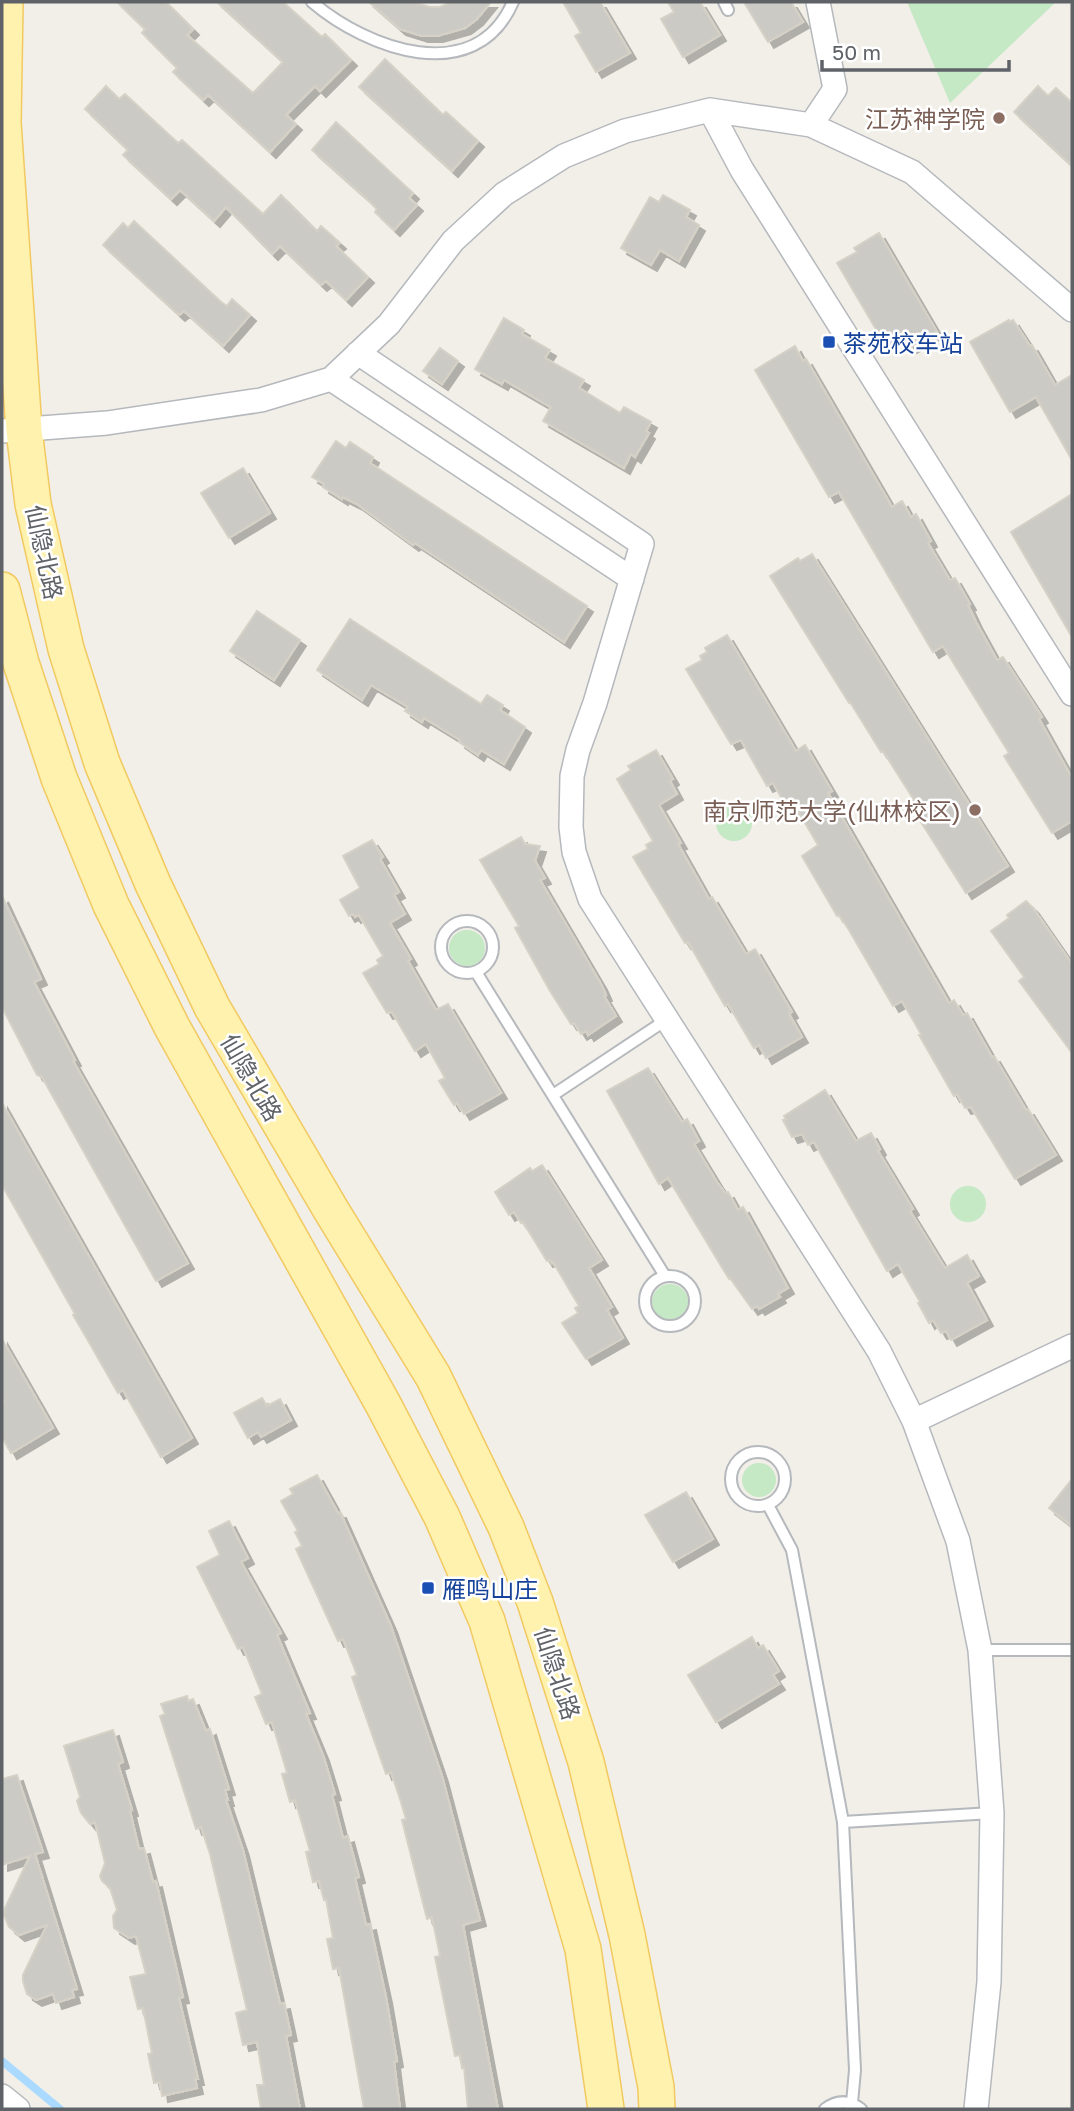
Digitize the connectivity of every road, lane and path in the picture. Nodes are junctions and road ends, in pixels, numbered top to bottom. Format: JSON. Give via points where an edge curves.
{"nodes":[{"id":1,"x":5,"y":2,"type":"edge"},
{"id":2,"x":312,"y":2,"type":"edge"},
{"id":3,"x":513,"y":2,"type":"edge"},
{"id":4,"x":818,"y":2,"type":"edge"},
{"id":5,"x":710,"y":110,"type":"junction"},
{"id":6,"x":811,"y":125,"type":"junction"},
{"id":7,"x":1072,"y":310,"type":"edge"},
{"id":8,"x":358,"y":353,"type":"junction"},
{"id":9,"x":331,"y":379,"type":"junction"},
{"id":10,"x":13,"y":430,"type":"edge"},
{"id":11,"x":632,"y":579,"type":"junction"},
{"id":12,"x":2,"y":590,"type":"edge"},
{"id":13,"x":1072,"y":694,"type":"edge"},
{"id":14,"x":476,"y":972,"type":"junction"},
{"id":15,"x":666,"y":1020,"type":"junction"},
{"id":16,"x":553,"y":1095,"type":"junction"},
{"id":17,"x":665,"y":1276,"type":"junction"},
{"id":18,"x":1072,"y":1346,"type":"edge"},
{"id":19,"x":914,"y":1420,"type":"junction"},
{"id":20,"x":768,"y":1505,"type":"junction"},
{"id":21,"x":980,"y":1650,"type":"junction"},
{"id":22,"x":1072,"y":1650,"type":"edge"},
{"id":23,"x":992,"y":1813,"type":"junction"},
{"id":24,"x":843,"y":1822,"type":"junction"},
{"id":25,"x":2,"y":2096,"type":"edge"},
{"id":26,"x":856,"y":2106,"type":"edge"},
{"id":27,"x":18,"y":2109,"type":"edge"},
{"id":28,"x":606,"y":2109,"type":"edge"},
{"id":29,"x":657,"y":2109,"type":"edge"},
{"id":30,"x":825,"y":2109,"type":"edge"},
{"id":31,"x":976,"y":2109,"type":"edge"}],
"edges":[{"from":1,"to":10,"type":"main road","name":"仙隐北路","via":[[3,123]]},
{"from":2,"to":3,"type":"lane","via":[[365,36],[423,54],[477,43],[500,27]]},
{"from":4,"to":6,"type":"street","via":[[835,89]]},
{"from":5,"to":6,"type":"street"},
{"from":5,"to":8,"type":"street","via":[[625,131],[564,156],[504,194],[453,241],[389,324]]},
{"from":5,"to":13,"type":"street","via":[[742,170]]},
{"from":6,"to":7,"type":"street","via":[[912,172]]},
{"from":8,"to":9,"type":"street"},
{"from":8,"to":11,"type":"street","via":[[642,544]]},
{"from":9,"to":10,"type":"street","via":[[261,400],[107,424]]},
{"from":9,"to":11,"type":"street"},
{"from":10,"to":29,"type":"main road","name":"仙隐北路","via":[[66,649],[102,763],[153,884],[212,1007],[433,1376],[506,1527],[535,1602],[593,1789],[627,1935]]},
{"from":11,"to":15,"type":"street","via":[[578,750],[572,776],[571,827],[590,899]]},
{"from":12,"to":28,"type":"main road","name":"仙隐北路","via":[[59,778],[111,905],[172,1027],[442,1517],[486,1621],[583,1949]]},
{"from":14,"to":14,"type":"lane","via":[[491,960],[491,934],[477,922],[458,922],[444,933],[444,960],[458,972]]},
{"from":14,"to":16,"type":"lane"},
{"from":15,"to":16,"type":"lane"},
{"from":15,"to":19,"type":"street","via":[[879,1351]]},
{"from":16,"to":17,"type":"lane"},
{"from":17,"to":17,"type":"lane","via":[[684,1280],[695,1296],[691,1316],[674,1326],[655,1322],[644,1306],[649,1286]]},
{"from":18,"to":19,"type":"street"},
{"from":19,"to":21,"type":"street","via":[[958,1541]]},
{"from":20,"to":20,"type":"lane","via":[[741,1501],[731,1485],[734,1466],[748,1454],[766,1453],[785,1474],[782,1492]]},
{"from":20,"to":24,"type":"lane","via":[[792,1550]]},
{"from":21,"to":22,"type":"lane"},
{"from":21,"to":23,"type":"street"},
{"from":23,"to":24,"type":"lane"},
{"from":23,"to":31,"type":"street","via":[[989,1982]]},
{"from":24,"to":26,"type":"lane"},
{"from":25,"to":27,"type":"street"},
{"from":26,"to":30,"type":"lane","via":[[842,2102]]}]}
